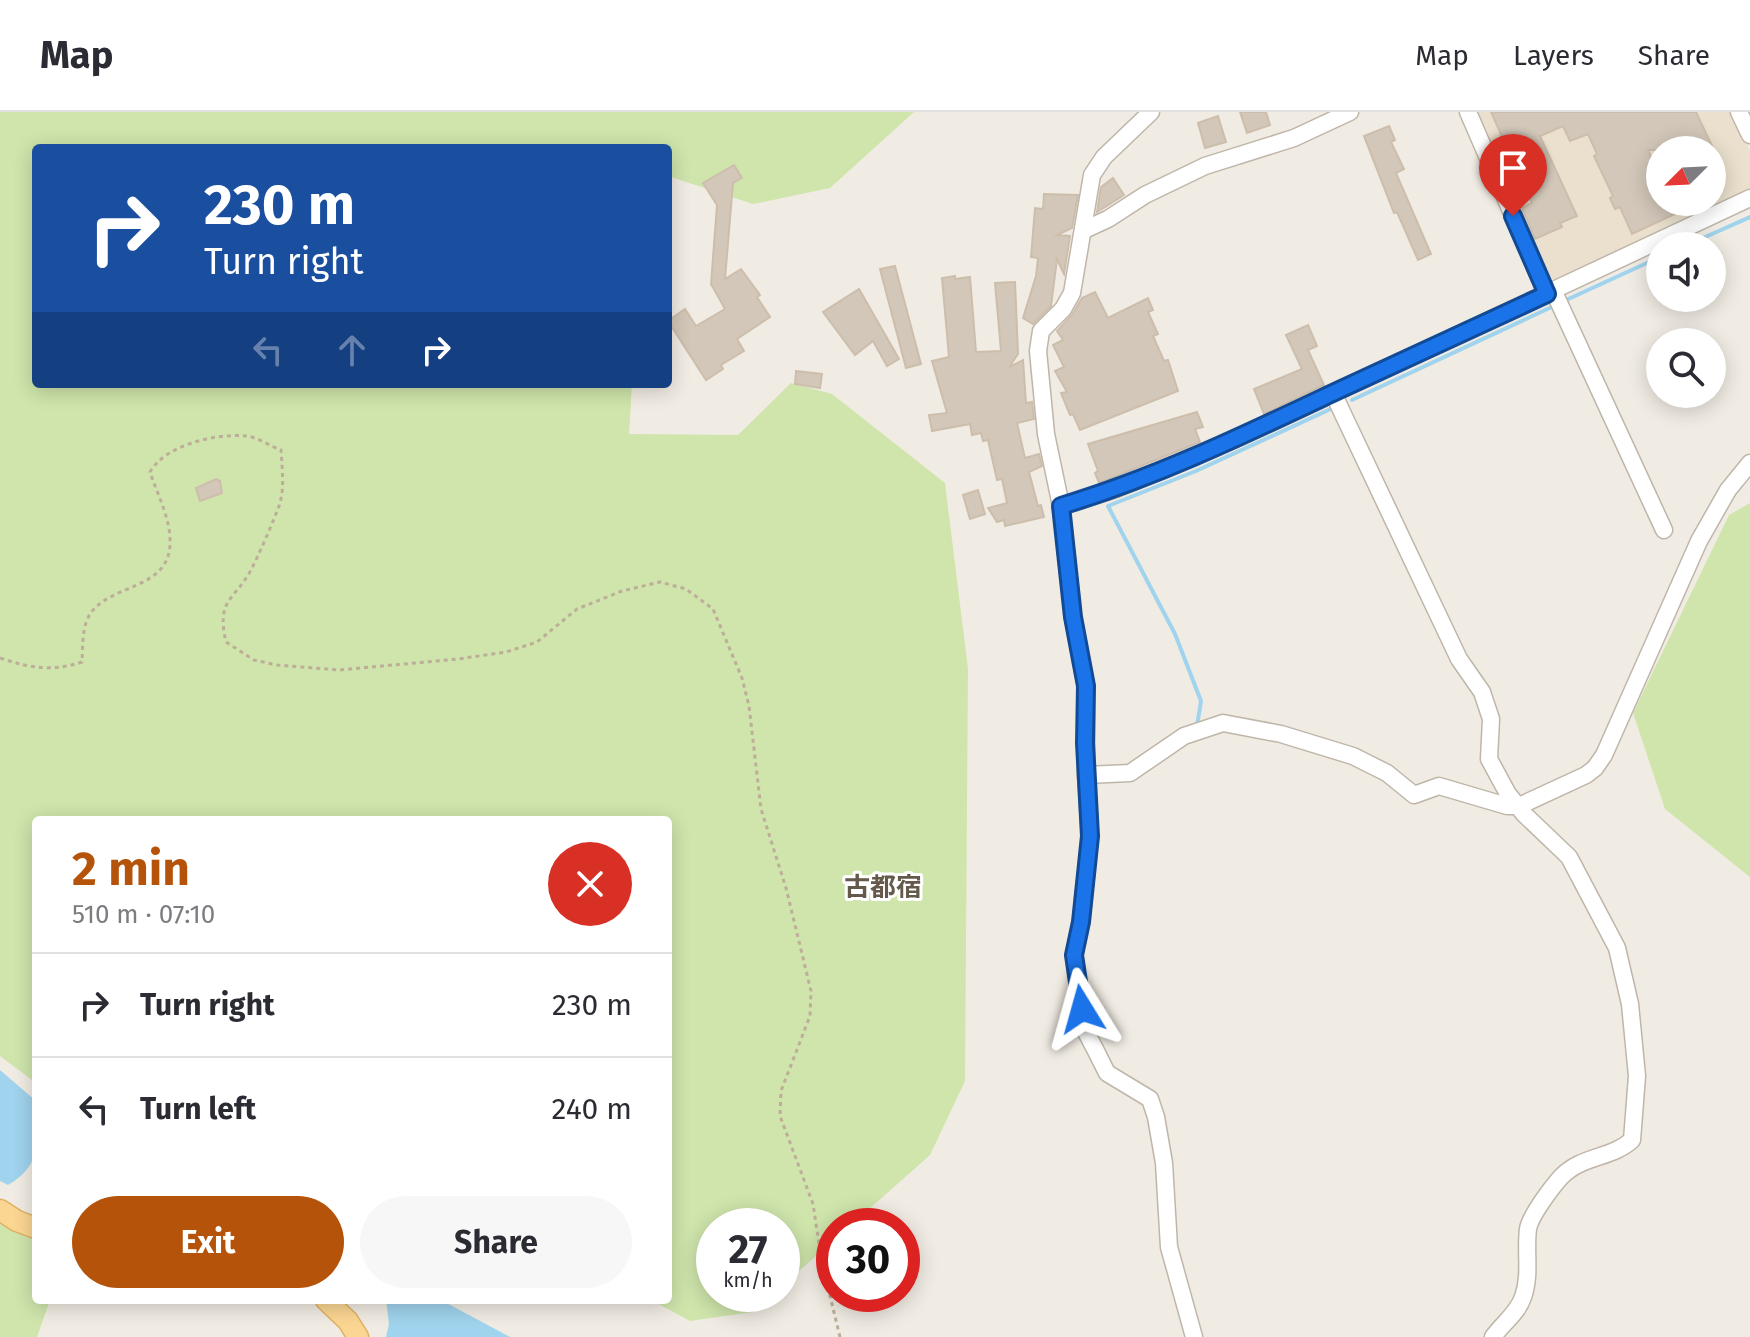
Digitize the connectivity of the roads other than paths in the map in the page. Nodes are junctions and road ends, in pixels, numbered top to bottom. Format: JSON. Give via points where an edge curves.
{"nodes":[{"id":1,"x":1151,"y":112,"type":"edge"},
{"id":2,"x":1350,"y":112,"type":"edge"},
{"id":3,"x":1468,"y":112,"type":"edge"},
{"id":4,"x":1739,"y":112,"type":"edge"},
{"id":5,"x":1750,"y":135,"type":"edge"},
{"id":6,"x":1750,"y":198,"type":"edge"},
{"id":7,"x":1084,"y":230,"type":"junction"},
{"id":8,"x":1555,"y":299,"type":"junction"},
{"id":9,"x":1333,"y":393,"type":"junction"},
{"id":10,"x":1750,"y":463,"type":"edge"},
{"id":11,"x":1061,"y":506,"type":"junction"},
{"id":12,"x":1664,"y":530,"type":"dead end"},
{"id":13,"x":1086,"y":775,"type":"junction"},
{"id":14,"x":1519,"y":806,"type":"junction"},
{"id":15,"x":0,"y":1210,"type":"edge"},
{"id":16,"x":32,"y":1227,"type":"edge"},
{"id":17,"x":330,"y":1304,"type":"edge"},
{"id":18,"x":358,"y":1337,"type":"edge"},
{"id":19,"x":1194,"y":1337,"type":"edge"},
{"id":20,"x":1493,"y":1337,"type":"edge"}],
"edges":[{"from":1,"to":7,"type":"street","via":[[1092,175]]},
{"from":2,"to":7,"type":"street","via":[[1294,138],[1205,166]]},
{"from":3,"to":8,"type":"street"},
{"from":4,"to":5,"type":"street"},
{"from":6,"to":8,"type":"street"},
{"from":7,"to":11,"type":"street","via":[[1072,293],[1041,331],[1038,351],[1046,434]]},
{"from":8,"to":9,"type":"street"},
{"from":8,"to":12,"type":"street"},
{"from":9,"to":11,"type":"street","via":[[1116,489]]},
{"from":9,"to":14,"type":"street","via":[[1459,659],[1482,692],[1491,719],[1489,759]]},
{"from":10,"to":14,"type":"street","via":[[1699,541],[1599,761],[1586,775]]},
{"from":11,"to":13,"type":"street","via":[[1086,686]]},
{"from":13,"to":14,"type":"street","via":[[1130,773],[1184,736],[1223,723],[1353,756],[1414,795],[1439,786]]},
{"from":13,"to":19,"type":"street","via":[[1090,836],[1074,955],[1084,1028],[1107,1073],[1150,1099],[1164,1163],[1169,1247]]},
{"from":14,"to":20,"type":"street","via":[[1569,857],[1617,948],[1630,1004],[1637,1076],[1632,1140],[1613,1154],[1589,1158],[1558,1180],[1528,1229],[1524,1297]]},
{"from":15,"to":16,"type":"main road"},
{"from":17,"to":18,"type":"main road"}]}
